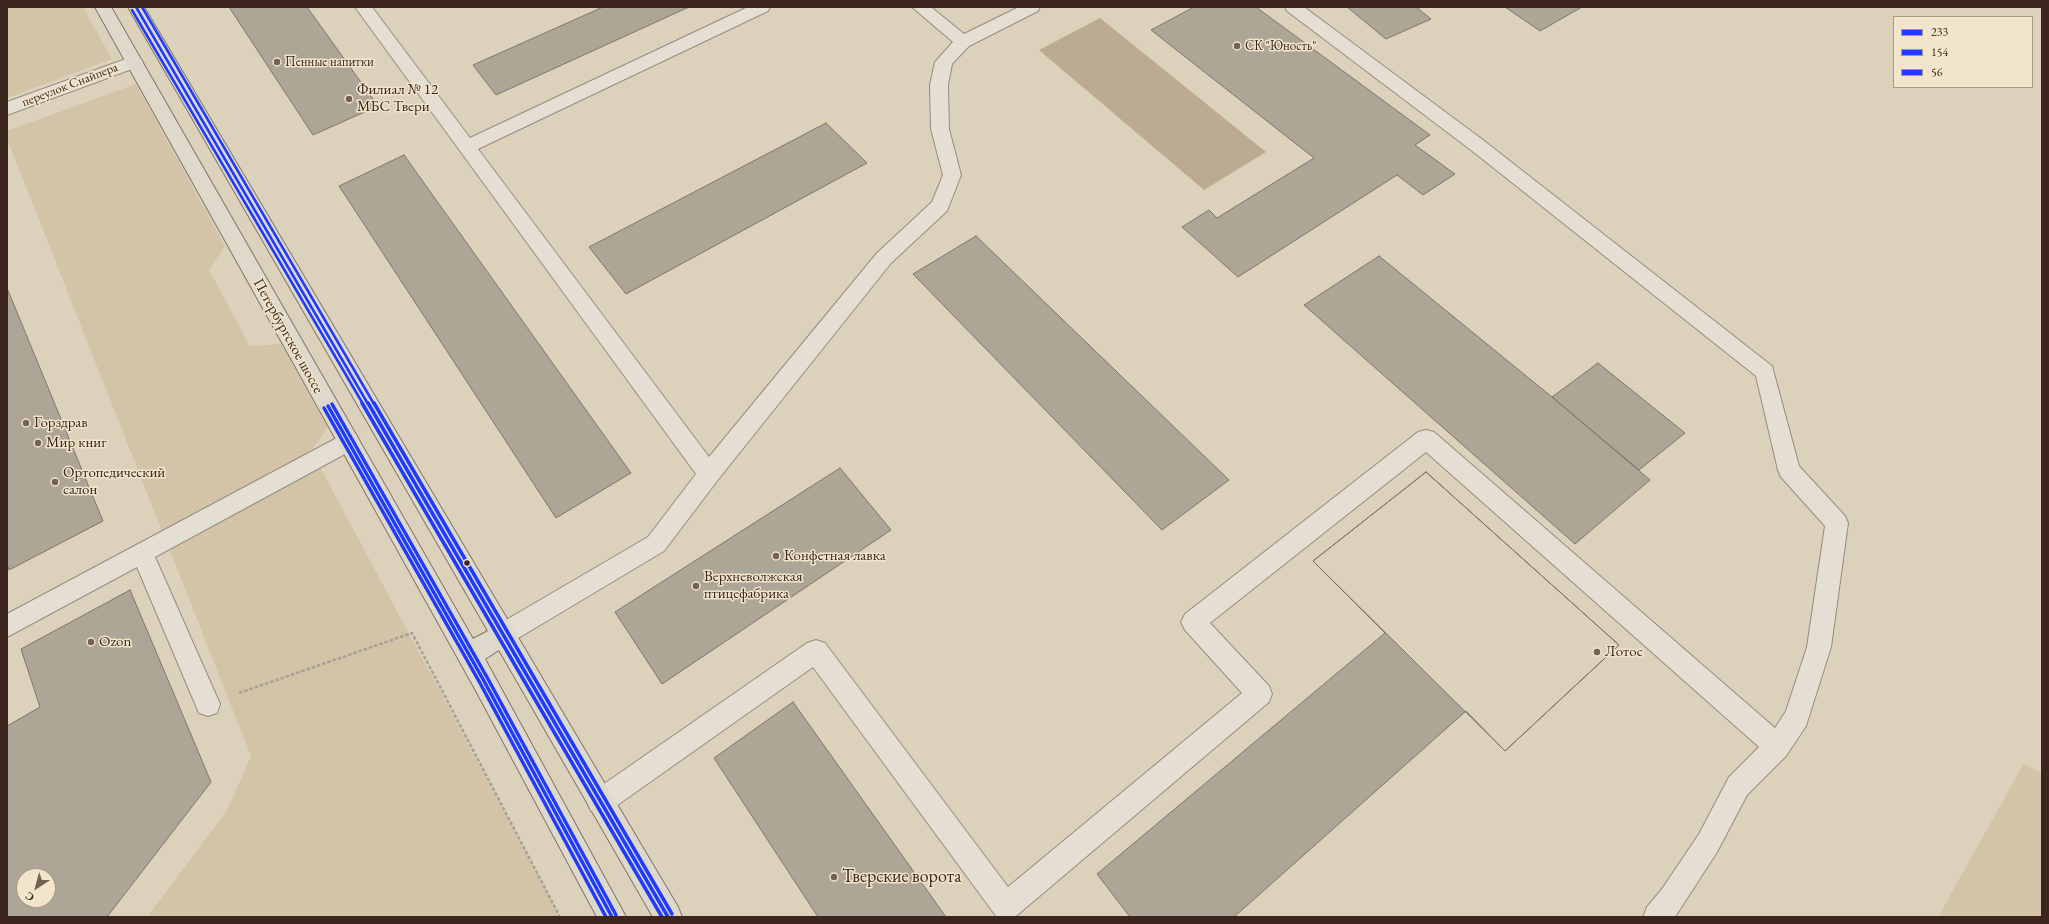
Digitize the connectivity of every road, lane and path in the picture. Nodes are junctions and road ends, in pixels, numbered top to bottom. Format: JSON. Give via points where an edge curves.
{"nodes":[{"id":1,"x":103,"y":7,"type":"edge"},
{"id":2,"x":136,"y":7,"type":"edge"},
{"id":3,"x":363,"y":7,"type":"edge"},
{"id":4,"x":762,"y":7,"type":"edge"},
{"id":5,"x":920,"y":7,"type":"edge"},
{"id":6,"x":1032,"y":7,"type":"edge"},
{"id":7,"x":1293,"y":7,"type":"edge"},
{"id":8,"x":963,"y":42,"type":"junction"},
{"id":9,"x":162,"y":50,"type":"junction"},
{"id":10,"x":134,"y":62,"type":"junction"},
{"id":11,"x":7,"y":109,"type":"edge"},
{"id":12,"x":466,"y":147,"type":"junction"},
{"id":13,"x":348,"y":441,"type":"junction"},
{"id":14,"x":709,"y":474,"type":"junction"},
{"id":15,"x":142,"y":553,"type":"junction"},
{"id":16,"x":7,"y":626,"type":"edge"},
{"id":17,"x":502,"y":635,"type":"junction"},
{"id":18,"x":469,"y":655,"type":"junction"},
{"id":19,"x":208,"y":704,"type":"joint"},
{"id":20,"x":1777,"y":747,"type":"junction"},
{"id":21,"x":600,"y":802,"type":"junction"},
{"id":22,"x":1010,"y":912,"type":"edge"},
{"id":23,"x":560,"y":917,"type":"edge"},
{"id":24,"x":612,"y":917,"type":"edge"},
{"id":25,"x":668,"y":917,"type":"edge"},
{"id":26,"x":1657,"y":917,"type":"edge"}],
"edges":[{"from":1,"to":10,"type":"main road","name":"Петербургское шоссе"},
{"from":2,"to":9,"type":"main road"},
{"from":3,"to":12,"type":"street"},
{"from":4,"to":12,"type":"street"},
{"from":5,"to":8,"type":"street"},
{"from":6,"to":8,"type":"street"},
{"from":7,"to":20,"type":"street","via":[[1477,145],[1765,372],[1788,470],[1837,523],[1819,647],[1797,717]]},
{"from":8,"to":14,"type":"street","via":[[944,62],[939,85],[940,129],[952,175],[940,206],[884,258]]},
{"from":9,"to":10,"type":"main road"},
{"from":9,"to":17,"type":"main road"},
{"from":10,"to":11,"type":"street","name":"переулок Снайпера"},
{"from":10,"to":13,"type":"main road","name":"Петербургское шоссе"},
{"from":12,"to":14,"type":"street"},
{"from":13,"to":15,"type":"street"},
{"from":13,"to":18,"type":"main road","name":"Петербургское шоссе"},
{"from":14,"to":17,"type":"street","via":[[656,544]]},
{"from":15,"to":16,"type":"street"},
{"from":15,"to":19,"type":"street"},
{"from":17,"to":18,"type":"main road"},
{"from":17,"to":21,"type":"main road"},
{"from":18,"to":24,"type":"main road","name":"Петербургское шоссе"},
{"from":19,"to":23,"type":"path","via":[[412,633]]},
{"from":20,"to":22,"type":"street","via":[[1426,439],[1193,622],[1260,694]]},
{"from":20,"to":26,"type":"street","via":[[1738,786],[1708,843],[1672,899]]},
{"from":21,"to":22,"type":"street","via":[[816,651]]},
{"from":21,"to":25,"type":"main road"}]}
